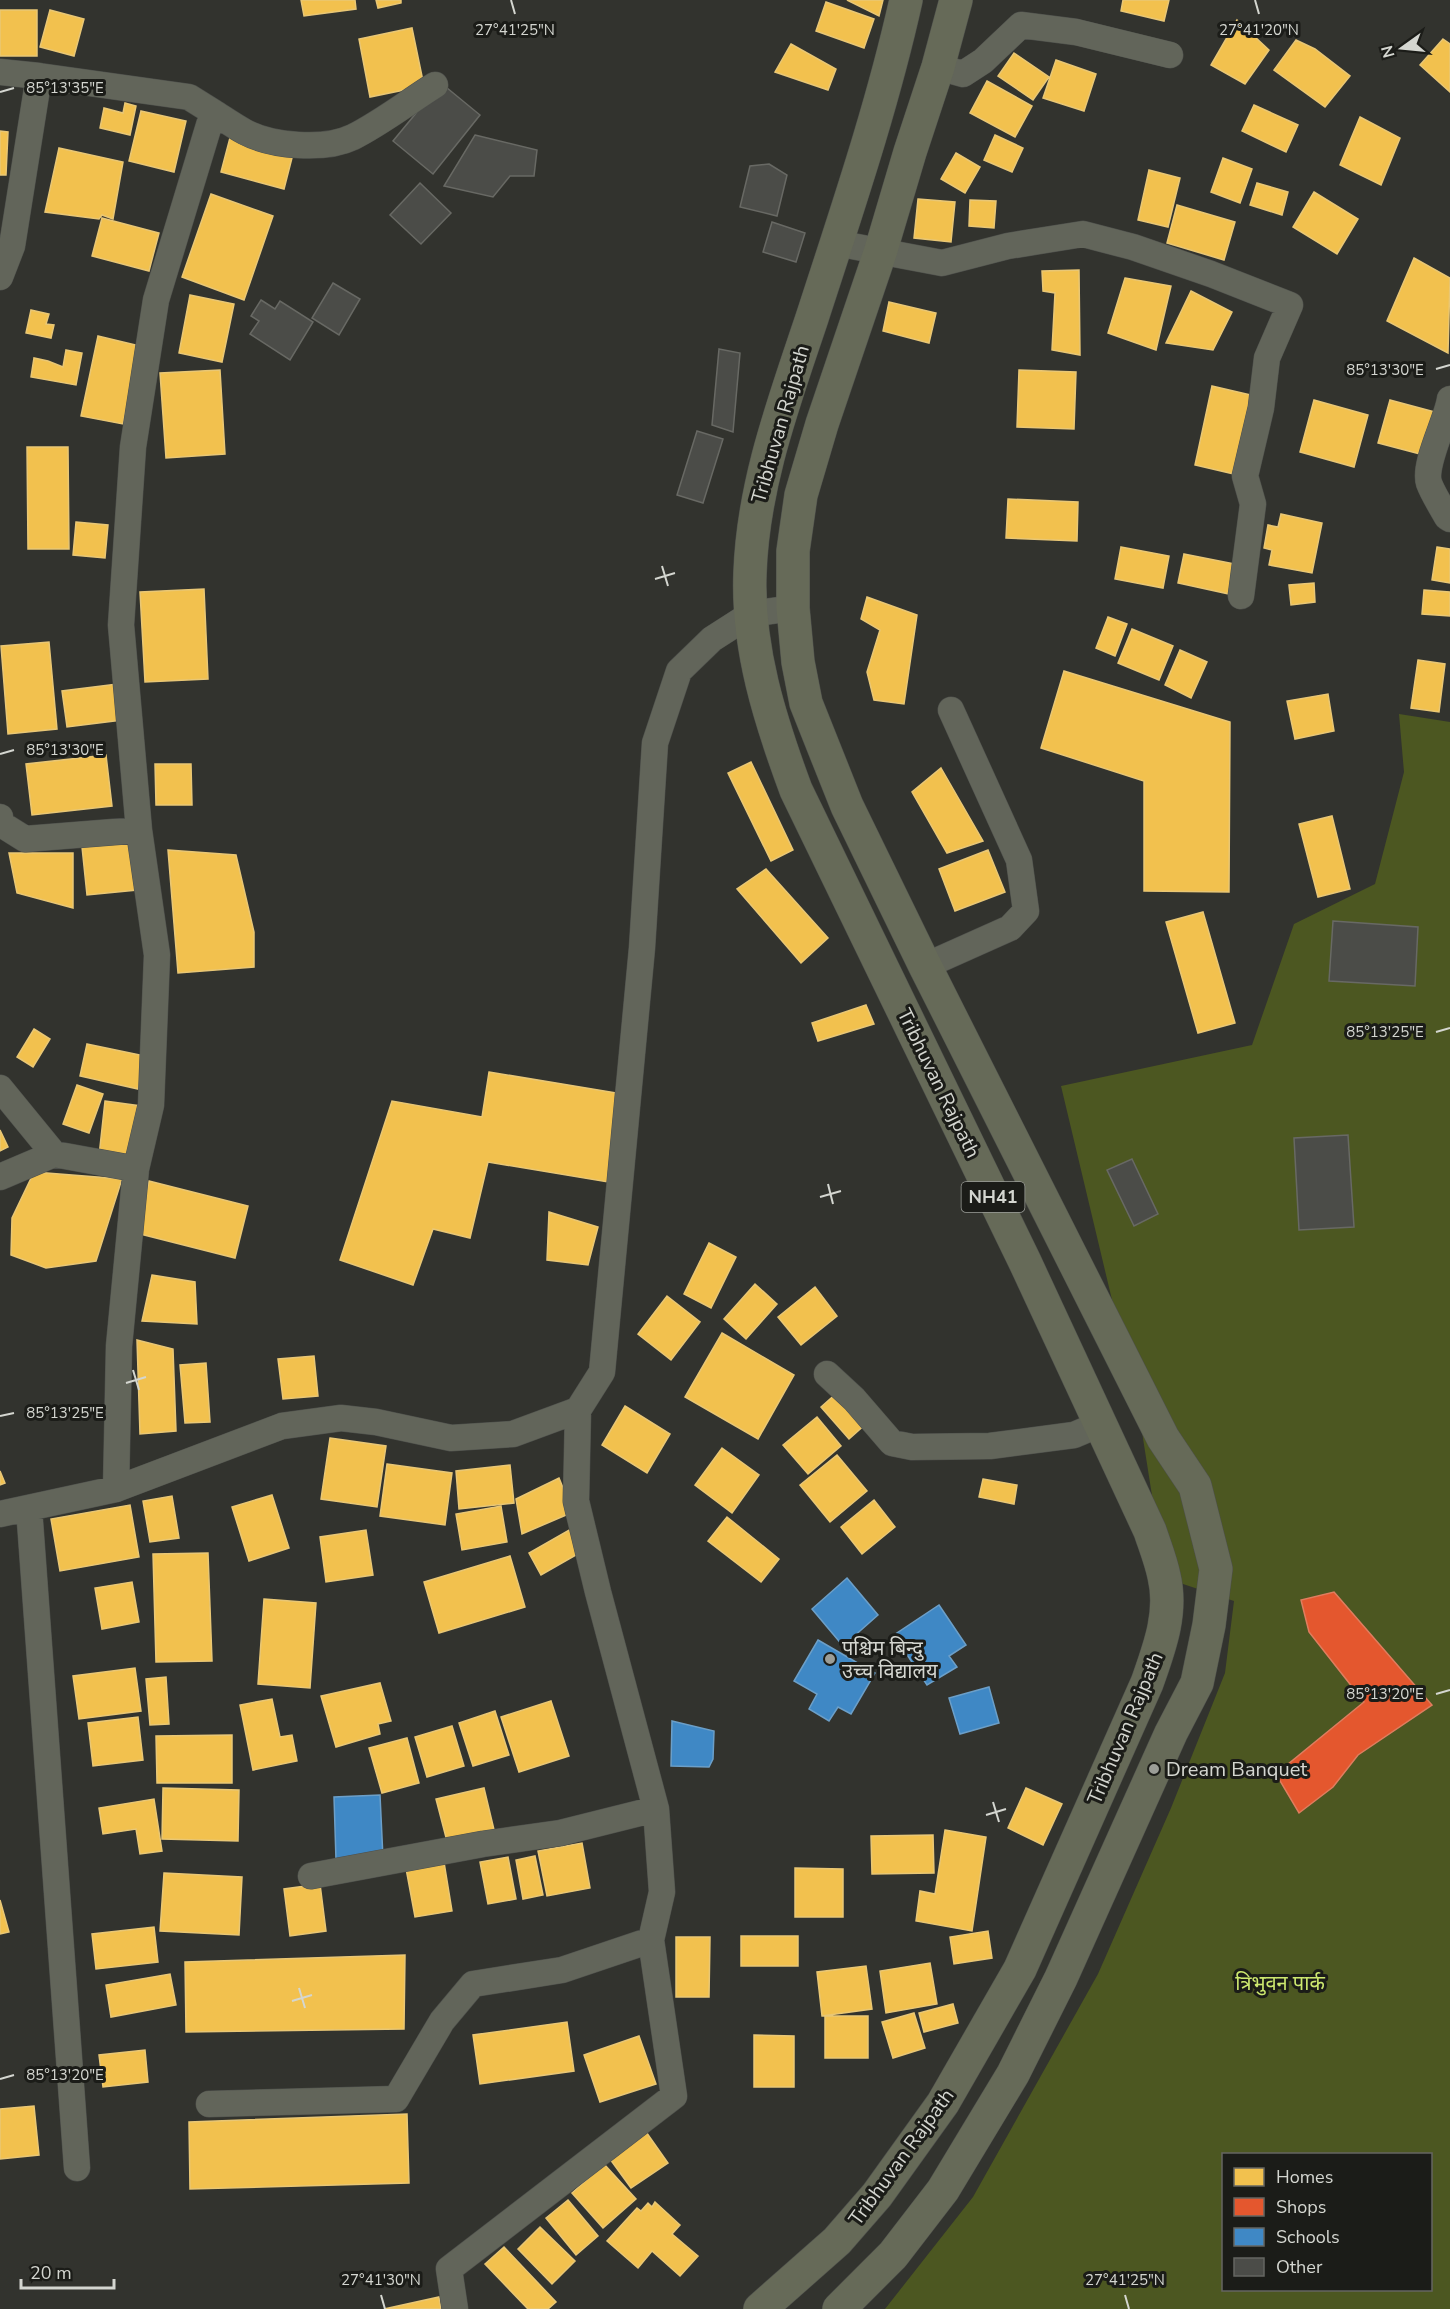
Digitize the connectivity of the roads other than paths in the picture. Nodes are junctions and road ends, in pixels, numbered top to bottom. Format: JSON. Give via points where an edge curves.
{"nodes":[{"id":1,"x":906,"y":0,"type":"edge"},
{"id":2,"x":956,"y":0,"type":"edge"},
{"id":3,"x":1170,"y":55,"type":"dead end"},
{"id":4,"x":938,"y":67,"type":"junction"},
{"id":5,"x":0,"y":72,"type":"edge"},
{"id":6,"x":39,"y":76,"type":"junction"},
{"id":7,"x":435,"y":85,"type":"dead end"},
{"id":8,"x":213,"y":112,"type":"junction"},
{"id":9,"x":837,"y":243,"type":"junction"},
{"id":10,"x":880,"y":253,"type":"junction"},
{"id":11,"x":0,"y":277,"type":"edge"},
{"id":12,"x":1450,"y":399,"type":"edge"},
{"id":13,"x":1450,"y":519,"type":"edge"},
{"id":14,"x":1241,"y":596,"type":"dead end"},
{"id":15,"x":793,"y":608,"type":"junction"},
{"id":16,"x":751,"y":614,"type":"junction"},
{"id":17,"x":951,"y":710,"type":"dead end"},
{"id":18,"x":0,"y":817,"type":"edge"},
{"id":19,"x":139,"y":830,"type":"junction"},
{"id":20,"x":925,"y":966,"type":"junction"},
{"id":21,"x":0,"y":1088,"type":"edge"},
{"id":22,"x":54,"y":1154,"type":"junction"},
{"id":23,"x":136,"y":1169,"type":"junction"},
{"id":24,"x":0,"y":1177,"type":"edge"},
{"id":25,"x":827,"y":1374,"type":"dead end"},
{"id":26,"x":578,"y":1410,"type":"junction"},
{"id":27,"x":1100,"y":1424,"type":"junction"},
{"id":28,"x":116,"y":1489,"type":"junction"},
{"id":29,"x":29,"y":1508,"type":"junction"},
{"id":30,"x":0,"y":1514,"type":"edge"},
{"id":31,"x":656,"y":1809,"type":"junction"},
{"id":32,"x":311,"y":1876,"type":"dead end"},
{"id":33,"x":651,"y":1940,"type":"junction"},
{"id":34,"x":943,"y":2103,"type":"junction"},
{"id":35,"x":209,"y":2104,"type":"dead end"},
{"id":36,"x":980,"y":2130,"type":"junction"},
{"id":37,"x":77,"y":2168,"type":"dead end"},
{"id":38,"x":455,"y":2309,"type":"edge"},
{"id":39,"x":760,"y":2309,"type":"edge"},
{"id":40,"x":839,"y":2309,"type":"edge"}],
"edges":[{"from":1,"to":9,"type":"highway","name":"Tribhuvan Rajpath","number":"NH41","via":[[895,50]]},
{"from":2,"to":4,"type":"highway","name":"Tribhuvan Rajpath","number":"NH41"},
{"from":3,"to":4,"type":"street","via":[[1076,32],[1021,26],[963,74]]},
{"from":4,"to":10,"type":"highway","name":"Tribhuvan Rajpath","number":"NH41"},
{"from":5,"to":6,"type":"street"},
{"from":6,"to":8,"type":"street","via":[[189,97]]},
{"from":6,"to":11,"type":"street","via":[[12,246]]},
{"from":7,"to":8,"type":"street","via":[[351,138],[326,144],[308,146],[264,139]]},
{"from":8,"to":19,"type":"street","via":[[156,300],[133,447],[121,625]]},
{"from":9,"to":10,"type":"street"},
{"from":9,"to":16,"type":"highway","name":"Tribhuvan Rajpath","number":"NH41","via":[[768,452],[755,513]]},
{"from":10,"to":14,"type":"street","via":[[942,263],[1008,246],[1083,234],[1133,247],[1290,305],[1267,358],[1261,408],[1245,476],[1253,504]]},
{"from":10,"to":15,"type":"highway","name":"Tribhuvan Rajpath","number":"NH41","via":[[801,495],[793,551]]},
{"from":12,"to":13,"type":"street","via":[[1428,481]]},
{"from":15,"to":16,"type":"street"},
{"from":15,"to":20,"type":"highway","name":"Tribhuvan Rajpath","number":"NH41","via":[[798,662],[810,713],[847,807]]},
{"from":16,"to":26,"type":"street","via":[[712,639],[680,671],[655,743],[642,948],[602,1372]]},
{"from":16,"to":27,"type":"highway","name":"Tribhuvan Rajpath","number":"NH41","via":[[761,685],[796,790]]},
{"from":17,"to":20,"type":"street","via":[[1019,860],[1026,911],[1010,928]]},
{"from":18,"to":19,"type":"street","via":[[1,824],[26,839]]},
{"from":19,"to":23,"type":"street","via":[[157,955],[151,1105]]},
{"from":20,"to":36,"type":"highway","name":"Tribhuvan Rajpath","number":"NH41","via":[[1163,1438],[1195,1486],[1216,1569],[1197,1683],[1170,1733],[1061,1978]]},
{"from":21,"to":22,"type":"street"},
{"from":22,"to":23,"type":"street"},
{"from":22,"to":24,"type":"street"},
{"from":23,"to":28,"type":"street","via":[[119,1346]]},
{"from":25,"to":27,"type":"street","via":[[892,1443],[912,1447],[990,1446],[1074,1435]]},
{"from":26,"to":28,"type":"street","via":[[513,1434],[472,1437],[451,1438],[341,1418],[282,1426]]},
{"from":26,"to":31,"type":"street","via":[[576,1501]]},
{"from":27,"to":34,"type":"highway","name":"Tribhuvan Rajpath","number":"NH41","via":[[1150,1531],[1165,1578],[1162,1642],[1020,1969]]},
{"from":28,"to":29,"type":"street"},
{"from":29,"to":30,"type":"street"},
{"from":29,"to":37,"type":"street"},
{"from":31,"to":32,"type":"street","via":[[560,1833]]},
{"from":31,"to":33,"type":"street","via":[[662,1892]]},
{"from":33,"to":35,"type":"street","via":[[562,1970],[473,1984],[442,2021],[396,2099]]},
{"from":33,"to":38,"type":"street","via":[[675,2096],[449,2269]]},
{"from":34,"to":36,"type":"highway"},
{"from":34,"to":39,"type":"highway","name":"Tribhuvan Rajpath","number":"NH41","via":[[877,2196],[837,2241]]},
{"from":36,"to":40,"type":"highway","name":"Tribhuvan Rajpath","number":"NH41","via":[[943,2190],[893,2255]]}]}
